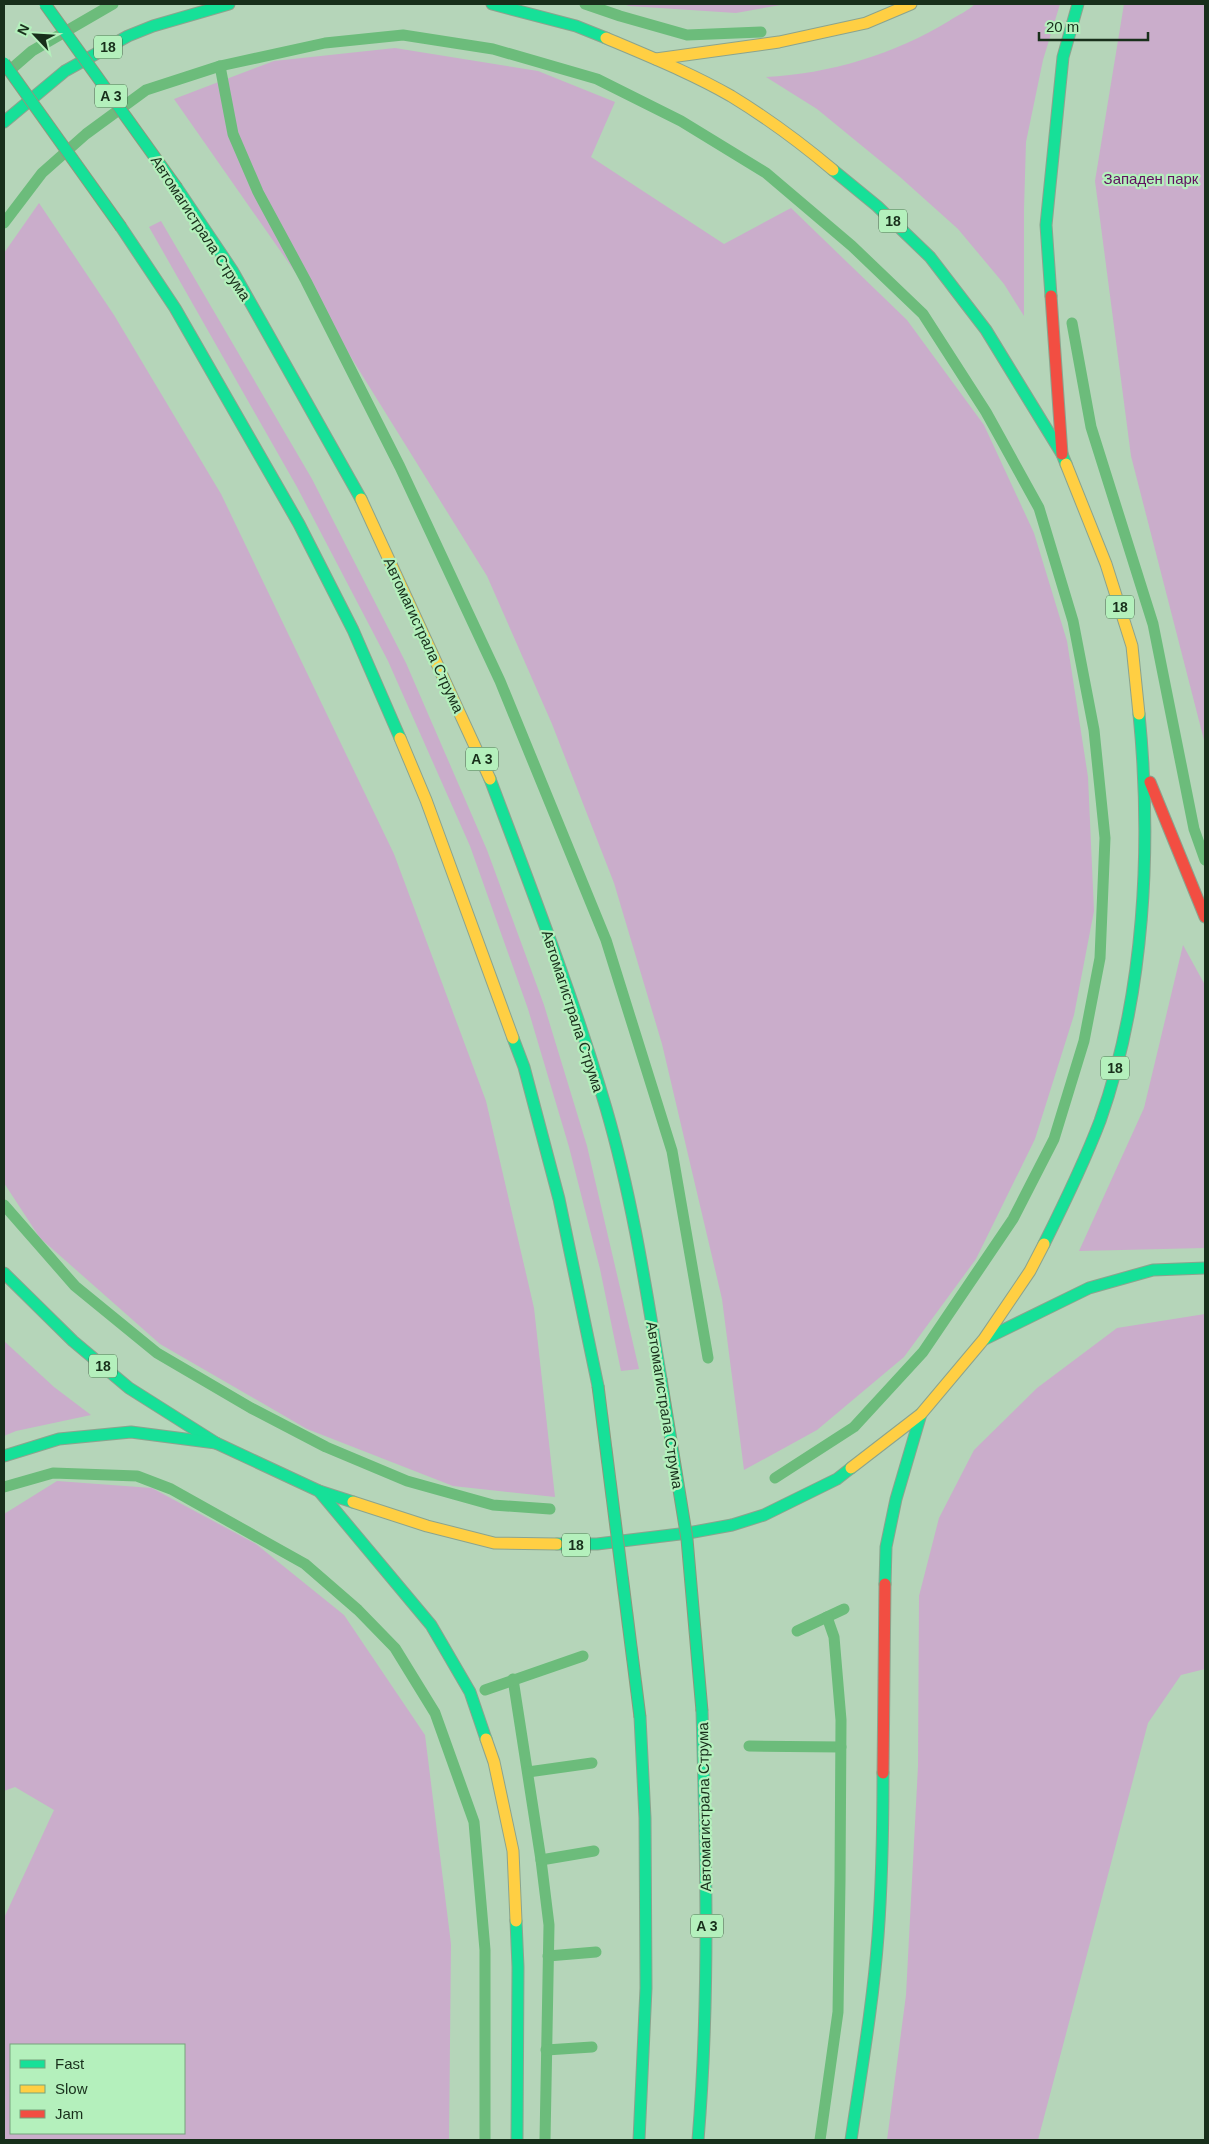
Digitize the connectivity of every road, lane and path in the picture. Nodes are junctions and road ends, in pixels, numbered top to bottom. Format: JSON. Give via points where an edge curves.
{"nodes":[{"id":1,"x":45,"y":4,"type":"edge"},
{"id":2,"x":229,"y":4,"type":"edge"},
{"id":3,"x":496,"y":4,"type":"edge"},
{"id":4,"x":911,"y":4,"type":"edge"},
{"id":5,"x":1078,"y":4,"type":"edge"},
{"id":6,"x":656,"y":59,"type":"junction"},
{"id":7,"x":4,"y":62,"type":"edge"},
{"id":8,"x":4,"y":122,"type":"edge"},
{"id":9,"x":1062,"y":454,"type":"junction"},
{"id":10,"x":1144,"y":768,"type":"junction"},
{"id":11,"x":1205,"y":917,"type":"edge"},
{"id":12,"x":1205,"y":1268,"type":"edge"},
{"id":13,"x":4,"y":1273,"type":"edge"},
{"id":14,"x":984,"y":1340,"type":"junction"},
{"id":15,"x":921,"y":1414,"type":"junction"},
{"id":16,"x":216,"y":1443,"type":"junction"},
{"id":17,"x":4,"y":1456,"type":"edge"},
{"id":18,"x":319,"y":1492,"type":"junction"},
{"id":19,"x":517,"y":2140,"type":"edge"},
{"id":20,"x":639,"y":2140,"type":"edge"},
{"id":21,"x":698,"y":2140,"type":"edge"},
{"id":22,"x":851,"y":2140,"type":"edge"}],
"edges":[{"from":1,"to":21,"type":"main road","name":"Автомагистрала Струма","number":"A 3","bridge":true,"via":[[232,270],[359,496],[487,771],[564,977],[606,1108],[635,1226],[687,1539],[702,1711],[707,1920]]},
{"from":2,"to":8,"type":"main road","number":"18","via":[[128,36],[65,71]]},
{"from":3,"to":6,"type":"main road","number":"18","via":[[576,26]]},
{"from":4,"to":6,"type":"main road","via":[[866,23],[779,42]]},
{"from":5,"to":9,"type":"main road","via":[[1063,57],[1046,225]]},
{"from":6,"to":9,"type":"main road","number":"18","via":[[730,96],[800,142],[877,206],[923,250],[986,330]]},
{"from":7,"to":20,"type":"main road","bridge":true,"via":[[175,308],[300,524],[353,630],[426,800],[524,1067],[559,1199],[598,1386],[640,1717],[645,1818],[646,1988]]},
{"from":9,"to":10,"type":"main road","number":"18","via":[[1106,564],[1132,646]]},
{"from":10,"to":11,"type":"main road","number":"18"},
{"from":10,"to":14,"type":"main road","number":"18","via":[[1143,876],[1138,949],[1123,1040],[1100,1120],[1068,1197],[1030,1271]]},
{"from":12,"to":14,"type":"main road","number":"18","via":[[1153,1270],[1089,1288]]},
{"from":13,"to":16,"type":"main road","number":"18","via":[[73,1341],[129,1388]]},
{"from":14,"to":15,"type":"main road","number":"18"},
{"from":15,"to":18,"type":"main road","number":"18","via":[[837,1479],[764,1515],[688,1533],[596,1544],[494,1543]]},
{"from":15,"to":22,"type":"main road","via":[[896,1498],[886,1547],[883,1851],[878,1938],[870,2017]]},
{"from":16,"to":17,"type":"main road","via":[[130,1432],[59,1439]]},
{"from":16,"to":18,"type":"main road","number":"18"},
{"from":18,"to":19,"type":"main road","via":[[431,1625],[470,1692],[494,1762],[513,1851],[518,1967]]}]}
